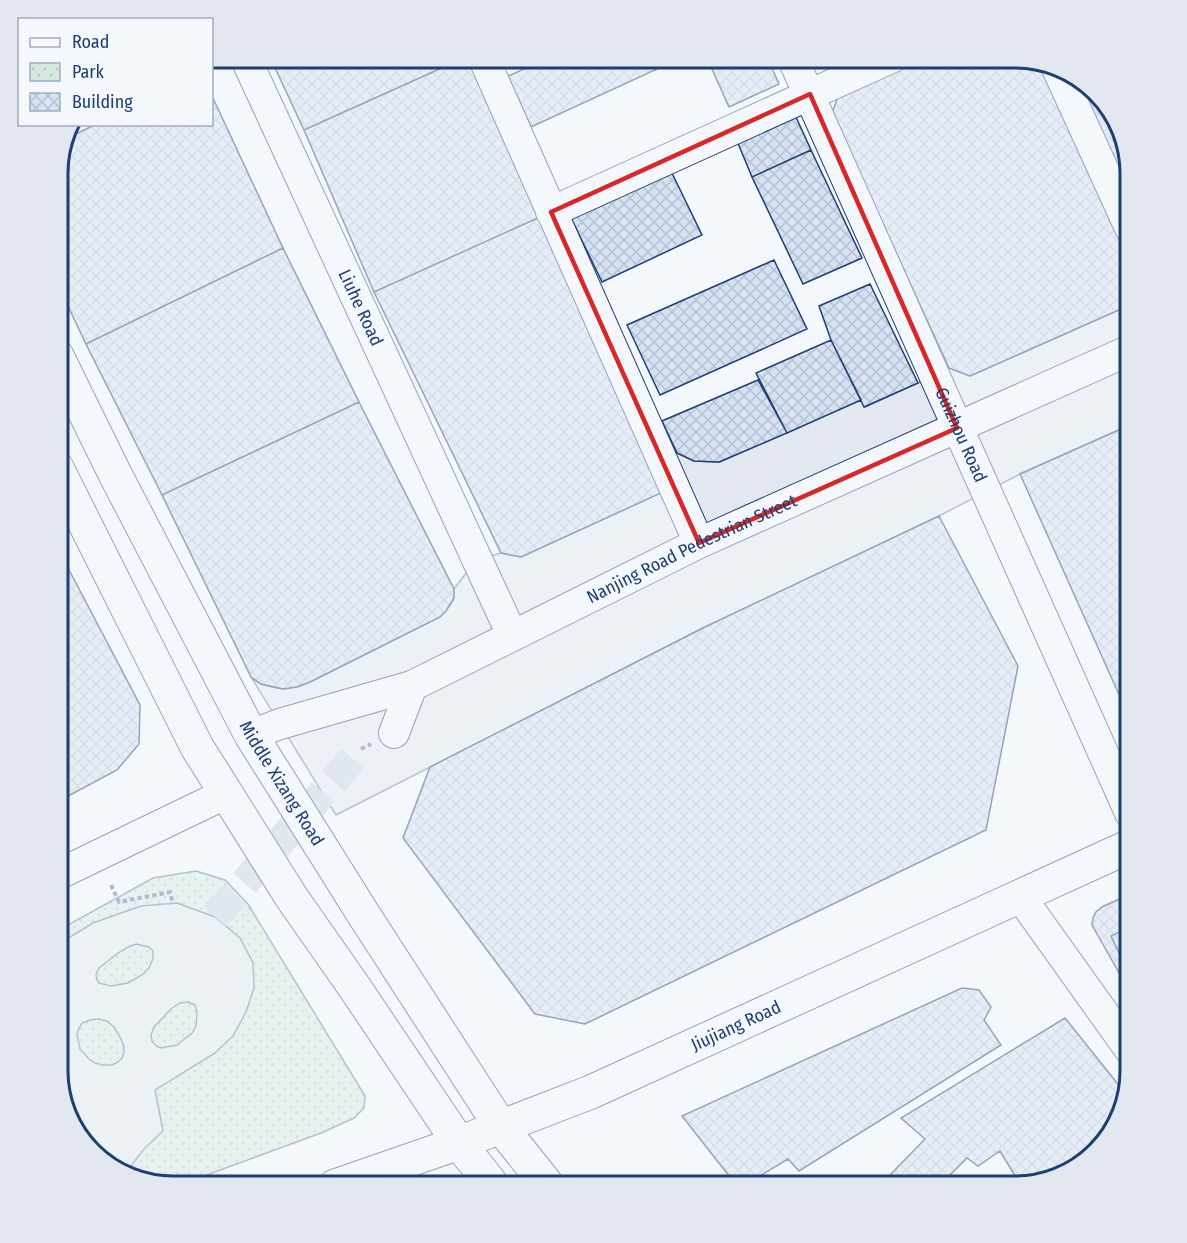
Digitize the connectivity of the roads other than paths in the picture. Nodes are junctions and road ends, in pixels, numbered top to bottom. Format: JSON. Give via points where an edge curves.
{"nodes":[{"id":1,"x":250,"y":68,"type":"edge"},
{"id":2,"x":488,"y":68,"type":"edge"},
{"id":3,"x":797,"y":68,"type":"edge"},
{"id":4,"x":868,"y":68,"type":"edge"},
{"id":5,"x":1062,"y":78,"type":"edge"},
{"id":6,"x":810,"y":94,"type":"junction"},
{"id":7,"x":1120,"y":206,"type":"edge"},
{"id":8,"x":551,"y":212,"type":"junction"},
{"id":9,"x":1120,"y":355,"type":"edge"},
{"id":10,"x":68,"y":378,"type":"edge"},
{"id":11,"x":957,"y":428,"type":"junction"},
{"id":12,"x":68,"y":490,"type":"edge"},
{"id":13,"x":699,"y":543,"type":"junction"},
{"id":14,"x":513,"y":635,"type":"junction"},
{"id":15,"x":412,"y":686,"type":"junction"},
{"id":16,"x":394,"y":733,"type":"dead end"},
{"id":17,"x":251,"y":735,"type":"junction"},
{"id":18,"x":1120,"y":791,"type":"edge"},
{"id":19,"x":227,"y":793,"type":"junction"},
{"id":20,"x":1120,"y":851,"type":"edge"},
{"id":21,"x":68,"y":870,"type":"edge"},
{"id":22,"x":1020,"y":896,"type":"junction"},
{"id":23,"x":1120,"y":1036,"type":"edge"},
{"id":24,"x":501,"y":1127,"type":"junction"},
{"id":25,"x":459,"y":1143,"type":"junction"},
{"id":26,"x":364,"y":1176,"type":"edge"},
{"id":27,"x":485,"y":1176,"type":"edge"},
{"id":28,"x":540,"y":1176,"type":"edge"}],
"edges":[{"from":1,"to":14,"type":"street","name":"Liuhe Road"},
{"from":2,"to":8,"type":"street"},
{"from":3,"to":6,"type":"street","name":"Guizhou Road"},
{"from":4,"to":6,"type":"street"},
{"from":5,"to":7,"type":"street"},
{"from":6,"to":8,"type":"street"},
{"from":6,"to":11,"type":"street","name":"Guizhou Road"},
{"from":8,"to":13,"type":"street"},
{"from":9,"to":11,"type":"street","name":"Nanjing Road Pedestrian Street"},
{"from":10,"to":17,"type":"main road","name":"Middle Xizang Road"},
{"from":11,"to":13,"type":"street","name":"Nanjing Road Pedestrian Street"},
{"from":11,"to":18,"type":"street","name":"Guizhou Road"},
{"from":12,"to":19,"type":"main road","via":[[197,747]]},
{"from":13,"to":14,"type":"street","name":"Nanjing Road Pedestrian Street"},
{"from":14,"to":15,"type":"street","name":"Nanjing Road Pedestrian Street"},
{"from":15,"to":16,"type":"street"},
{"from":15,"to":17,"type":"street","name":"Nanjing Road Pedestrian Street"},
{"from":17,"to":24,"type":"main road","name":"Middle Xizang Road"},
{"from":19,"to":21,"type":"street"},
{"from":19,"to":25,"type":"main road","via":[[292,898]]},
{"from":20,"to":22,"type":"main road","name":"Jiujiang Road"},
{"from":22,"to":23,"type":"street"},
{"from":22,"to":24,"type":"main road","name":"Jiujiang Road","via":[[591,1092]]},
{"from":24,"to":25,"type":"main road","name":"Jiujiang Road"},
{"from":24,"to":28,"type":"main road","name":"Middle Xizang Road"},
{"from":25,"to":26,"type":"main road","name":"Jiujiang Road"},
{"from":25,"to":27,"type":"main road"}]}
